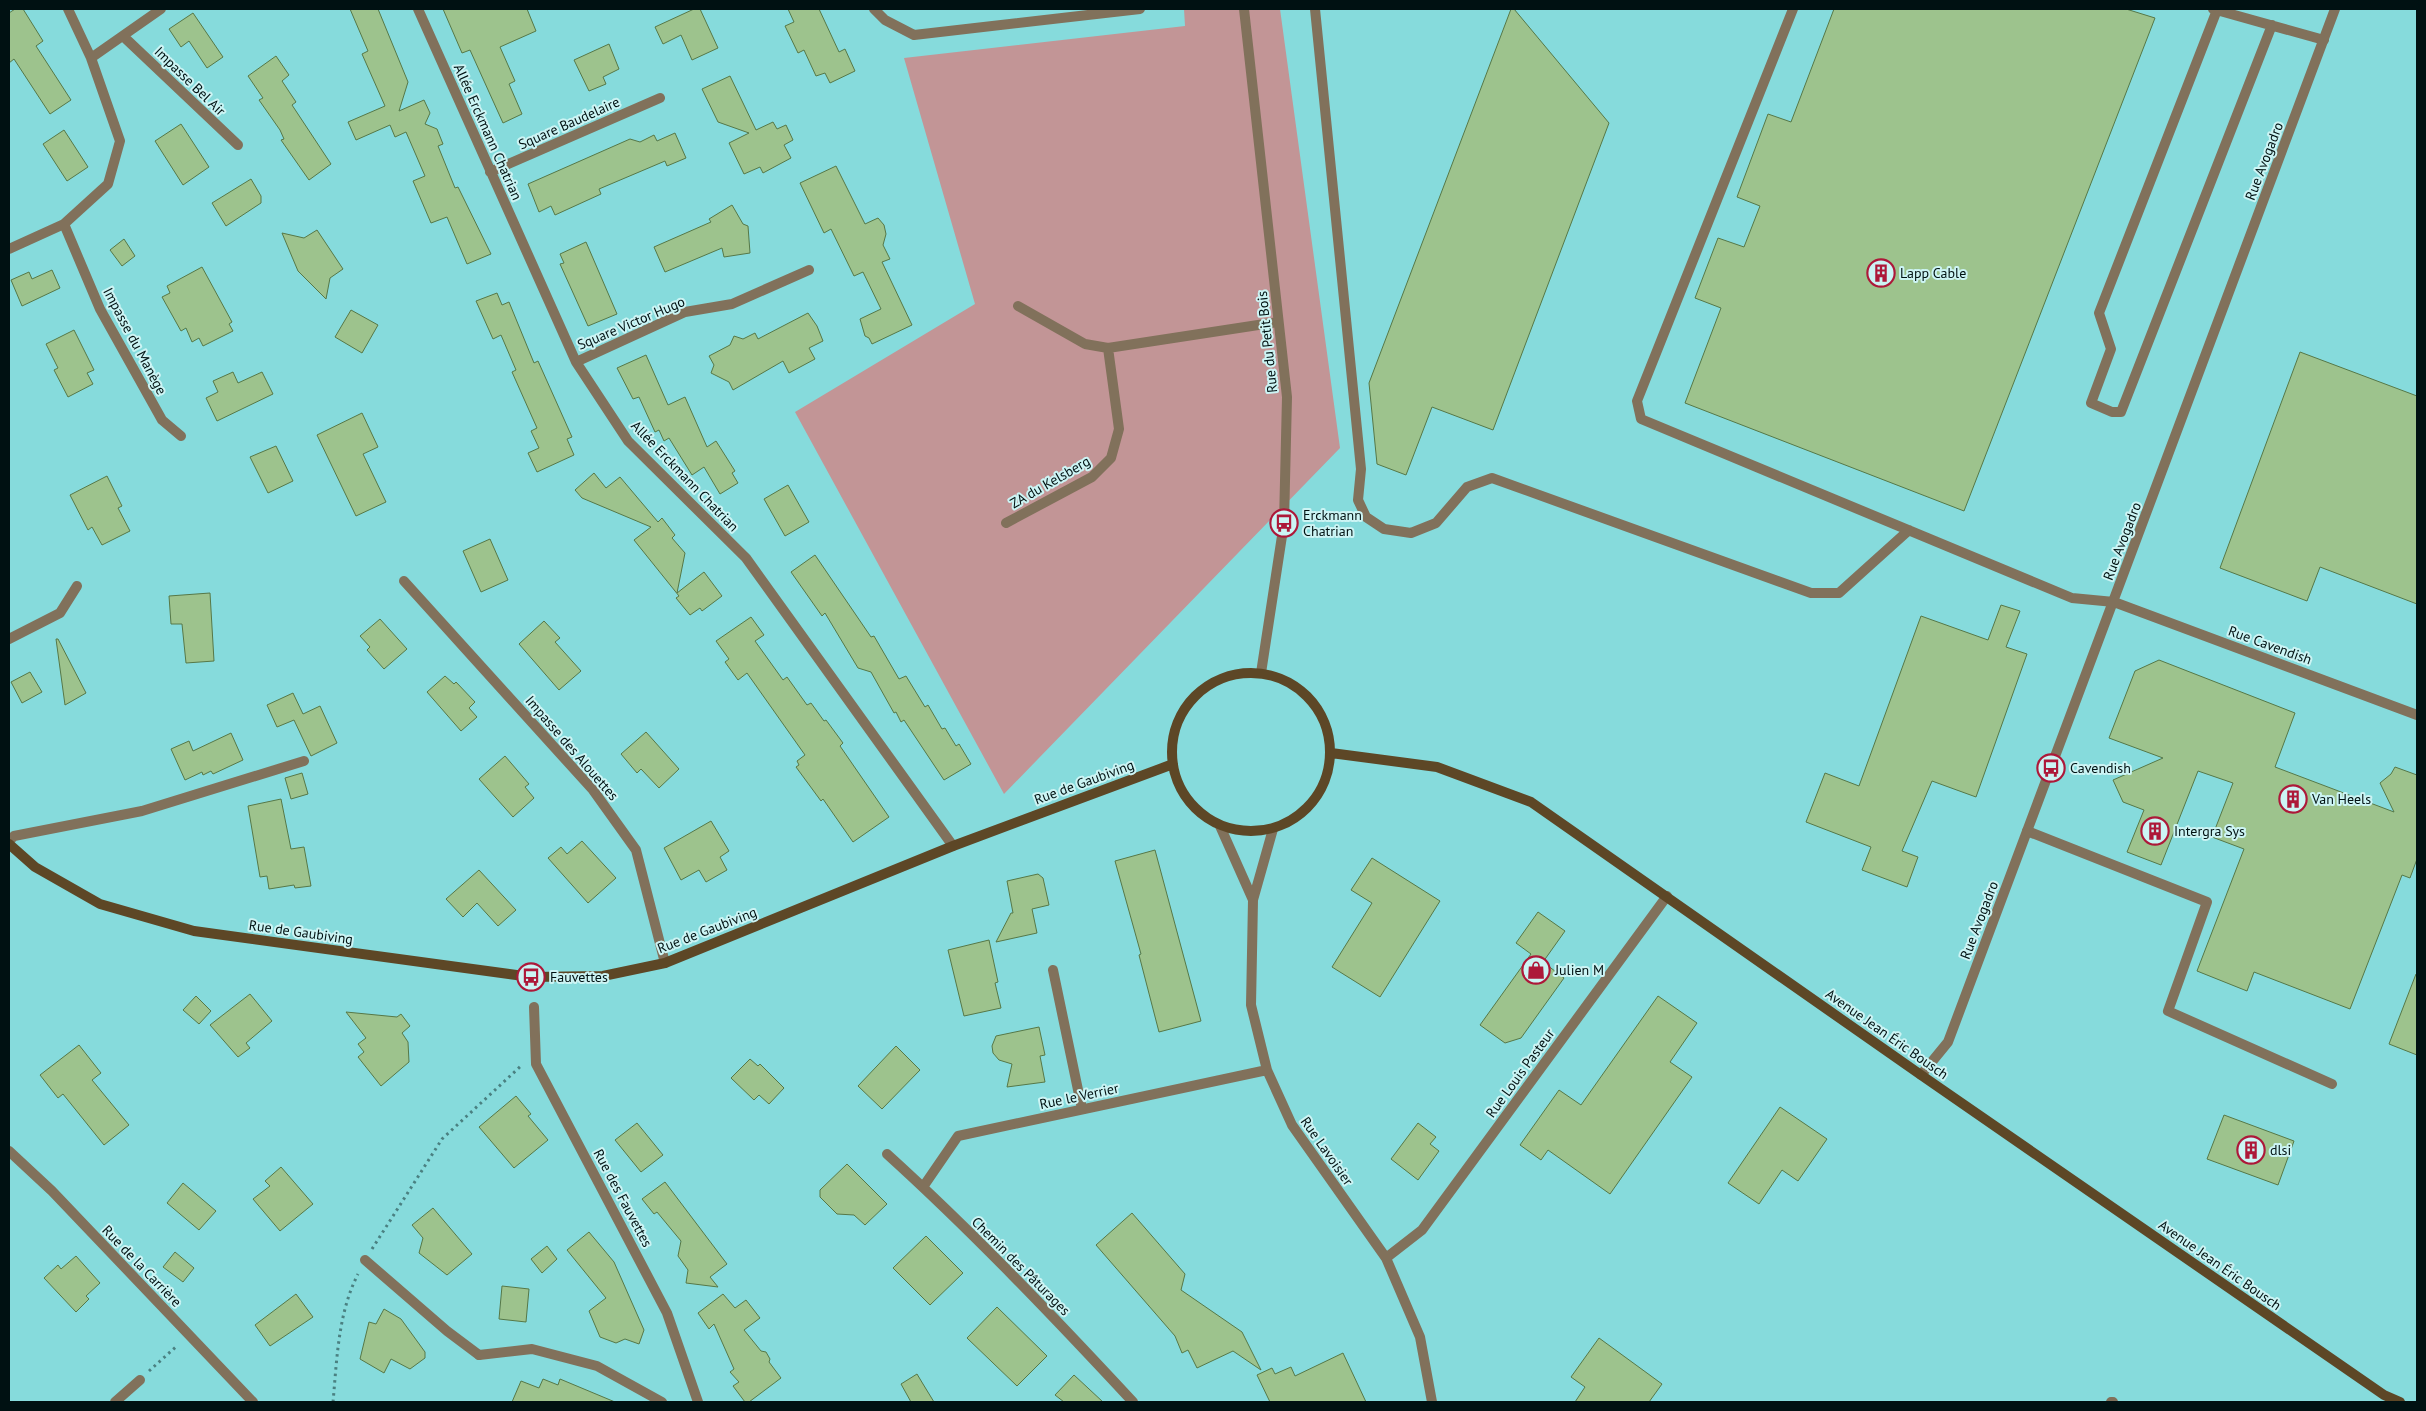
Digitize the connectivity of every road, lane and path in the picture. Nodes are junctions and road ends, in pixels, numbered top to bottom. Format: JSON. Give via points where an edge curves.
{"nodes":[{"id":1,"x":68,"y":9,"type":"edge"},
{"id":2,"x":161,"y":9,"type":"edge"},
{"id":3,"x":418,"y":9,"type":"edge"},
{"id":4,"x":874,"y":9,"type":"edge"},
{"id":5,"x":1140,"y":9,"type":"edge"},
{"id":6,"x":1244,"y":9,"type":"edge"},
{"id":7,"x":1315,"y":9,"type":"edge"},
{"id":8,"x":1793,"y":9,"type":"edge"},
{"id":9,"x":2215,"y":9,"type":"edge"},
{"id":10,"x":2335,"y":9,"type":"edge"},
{"id":11,"x":1085,"y":12,"type":"edge"},
{"id":12,"x":2272,"y":25,"type":"junction"},
{"id":13,"x":124,"y":37,"type":"junction"},
{"id":14,"x":2324,"y":40,"type":"junction"},
{"id":15,"x":91,"y":58,"type":"junction"},
{"id":16,"x":660,"y":98,"type":"dead end"},
{"id":17,"x":238,"y":145,"type":"dead end"},
{"id":18,"x":490,"y":172,"type":"junction"},
{"id":19,"x":64,"y":224,"type":"junction"},
{"id":20,"x":9,"y":249,"type":"edge"},
{"id":21,"x":809,"y":270,"type":"dead end"},
{"id":22,"x":1018,"y":306,"type":"dead end"},
{"id":23,"x":1278,"y":322,"type":"junction"},
{"id":24,"x":1108,"y":348,"type":"junction"},
{"id":25,"x":576,"y":362,"type":"junction"},
{"id":26,"x":182,"y":436,"type":"dead end"},
{"id":27,"x":1006,"y":523,"type":"dead end"},
{"id":28,"x":1909,"y":530,"type":"junction"},
{"id":29,"x":404,"y":581,"type":"dead end"},
{"id":30,"x":77,"y":586,"type":"dead end"},
{"id":31,"x":2114,"y":602,"type":"junction"},
{"id":32,"x":9,"y":639,"type":"edge"},
{"id":33,"x":1261,"y":673,"type":"junction"},
{"id":34,"x":2417,"y":715,"type":"edge"},
{"id":35,"x":1330,"y":753,"type":"junction"},
{"id":36,"x":304,"y":761,"type":"dead end"},
{"id":37,"x":1173,"y":764,"type":"junction"},
{"id":38,"x":1220,"y":826,"type":"junction"},
{"id":39,"x":1274,"y":829,"type":"junction"},
{"id":40,"x":2027,"y":831,"type":"junction"},
{"id":41,"x":9,"y":842,"type":"edge"},
{"id":42,"x":953,"y":846,"type":"junction"},
{"id":43,"x":1667,"y":896,"type":"junction"},
{"id":44,"x":1253,"y":900,"type":"junction"},
{"id":45,"x":666,"y":963,"type":"junction"},
{"id":46,"x":1053,"y":970,"type":"dead end"},
{"id":47,"x":534,"y":1007,"type":"dead end"},
{"id":48,"x":536,"y":1055,"type":"junction"},
{"id":49,"x":1267,"y":1070,"type":"junction"},
{"id":50,"x":1921,"y":1075,"type":"junction"},
{"id":51,"x":2332,"y":1084,"type":"dead end"},
{"id":52,"x":1082,"y":1109,"type":"junction"},
{"id":53,"x":9,"y":1151,"type":"edge"},
{"id":54,"x":887,"y":1154,"type":"dead end"},
{"id":55,"x":923,"y":1187,"type":"junction"},
{"id":56,"x":1386,"y":1258,"type":"junction"},
{"id":57,"x":365,"y":1260,"type":"junction"},
{"id":58,"x":189,"y":1335,"type":"junction"},
{"id":59,"x":140,"y":1380,"type":"joint"},
{"id":60,"x":116,"y":1402,"type":"edge"},
{"id":61,"x":253,"y":1402,"type":"edge"},
{"id":62,"x":333,"y":1402,"type":"edge"},
{"id":63,"x":662,"y":1402,"type":"edge"},
{"id":64,"x":698,"y":1402,"type":"edge"},
{"id":65,"x":1133,"y":1402,"type":"edge"},
{"id":66,"x":1432,"y":1402,"type":"edge"},
{"id":67,"x":2400,"y":1402,"type":"edge"}],
"edges":[{"from":1,"to":15,"type":"street"},
{"from":2,"to":13,"type":"street"},
{"from":3,"to":18,"type":"street","name":"Allée Erckmann Chatrian"},
{"from":4,"to":11,"type":"street","via":[[886,20],[914,35]]},
{"from":5,"to":11,"type":"street"},
{"from":6,"to":23,"type":"street","name":"Rue du Petit Bois"},
{"from":7,"to":28,"type":"street","via":[[1361,470],[1358,500],[1366,517],[1384,529],[1411,533],[1436,523],[1467,487],[1492,478],[1811,592],[1839,592]]},
{"from":8,"to":28,"type":"street","name":"Rue Cavendish","via":[[1637,401],[1641,419]]},
{"from":9,"to":12,"type":"street"},
{"from":9,"to":12,"type":"street","via":[[2098,313],[2111,349],[2091,403],[2112,412],[2121,412]]},
{"from":10,"to":14,"type":"street","name":"Rue Avogadro"},
{"from":12,"to":14,"type":"street"},
{"from":13,"to":15,"type":"street"},
{"from":13,"to":17,"type":"street","name":"Impasse Bel Air"},
{"from":14,"to":31,"type":"street","name":"Rue Avogadro"},
{"from":15,"to":19,"type":"street","via":[[120,141],[108,184]]},
{"from":16,"to":18,"type":"street","name":"Square Baudelaire"},
{"from":18,"to":25,"type":"street","name":"Allée Erckmann Chatrian"},
{"from":19,"to":20,"type":"street"},
{"from":19,"to":26,"type":"street","name":"Impasse du Manège","via":[[100,309],[162,420]]},
{"from":21,"to":25,"type":"street","name":"Square Victor Hugo","via":[[732,304],[685,312]]},
{"from":22,"to":24,"type":"street","via":[[1085,344]]},
{"from":23,"to":24,"type":"street"},
{"from":23,"to":33,"type":"street","name":"Rue du Petit Bois","via":[[1287,398],[1284,523]]},
{"from":24,"to":27,"type":"street","name":"ZA du Kelsberg","via":[[1119,429],[1111,458],[1092,476]]},
{"from":25,"to":42,"type":"street","name":"Allée Erckmann Chatrian","via":[[628,441],[746,558]]},
{"from":28,"to":31,"type":"street","name":"Rue Cavendish","via":[[2072,598]]},
{"from":29,"to":45,"type":"street","name":"Impasse des Alouettes","via":[[593,790],[636,850]]},
{"from":30,"to":32,"type":"street","via":[[60,613]]},
{"from":31,"to":34,"type":"street","name":"Rue Cavendish"},
{"from":31,"to":40,"type":"street","name":"Rue Avogadro"},
{"from":33,"to":35,"type":"main road","via":[[1284,679],[1303,692],[1318,709],[1328,730]]},
{"from":33,"to":37,"type":"main road","via":[[1237,674],[1214,682],[1194,697],[1180,717],[1173,740]]},
{"from":35,"to":39,"type":"main road","via":[[1326,778],[1315,800],[1296,818]]},
{"from":35,"to":43,"type":"main road","name":"Avenue Jean Éric Bousch","via":[[1436,767],[1531,802]]},
{"from":36,"to":41,"type":"street","via":[[142,811],[14,836]]},
{"from":37,"to":38,"type":"main road","via":[[1187,797],[1198,811]]},
{"from":37,"to":42,"type":"main road","name":"Rue de Gaubiving"},
{"from":38,"to":39,"type":"main road","via":[[1247,832]]},
{"from":38,"to":44,"type":"street","name":"Rue Lavoisier"},
{"from":39,"to":44,"type":"street","name":"Rue Lavoisier"},
{"from":40,"to":50,"type":"street","name":"Rue Avogadro","via":[[1948,1042]]},
{"from":40,"to":51,"type":"street","via":[[2207,902],[2168,1011]]},
{"from":41,"to":45,"type":"main road","name":"Rue de Gaubiving","via":[[35,867],[100,904],[194,931],[531,977],[603,976]]},
{"from":42,"to":45,"type":"main road","name":"Rue de Gaubiving"},
{"from":43,"to":50,"type":"main road","name":"Avenue Jean Éric Bousch"},
{"from":43,"to":56,"type":"street","name":"Rue Louis Pasteur","via":[[1422,1230]]},
{"from":44,"to":49,"type":"street","name":"Rue Lavoisier","via":[[1250,1005]]},
{"from":46,"to":52,"type":"street"},
{"from":47,"to":48,"type":"street","name":"Rue des Fauvettes"},
{"from":48,"to":57,"type":"path","via":[[525,1061],[442,1139]]},
{"from":48,"to":64,"type":"street","name":"Rue des Fauvettes","via":[[536,1064],[667,1312]]},
{"from":49,"to":52,"type":"street","name":"Rue le Verrier"},
{"from":49,"to":56,"type":"street","name":"Rue Lavoisier","via":[[1292,1125]]},
{"from":50,"to":67,"type":"main road","name":"Avenue Jean Éric Bousch","via":[[2384,1395]]},
{"from":52,"to":55,"type":"street","name":"Rue le Verrier","via":[[958,1136]]},
{"from":53,"to":58,"type":"street","name":"Rue de la Carrière","via":[[52,1191]]},
{"from":54,"to":55,"type":"street","name":"Chemin des Pâturages"},
{"from":55,"to":65,"type":"street","name":"Chemin des Pâturages"},
{"from":56,"to":66,"type":"street","name":"Rue Lavoisier","via":[[1420,1337]]},
{"from":57,"to":62,"type":"path","via":[[353,1284],[340,1333]]},
{"from":57,"to":63,"type":"street","via":[[447,1331],[480,1355],[532,1349],[597,1366]]},
{"from":58,"to":59,"type":"path"},
{"from":58,"to":61,"type":"street","name":"Rue de la Carrière"},
{"from":59,"to":60,"type":"street"}]}
